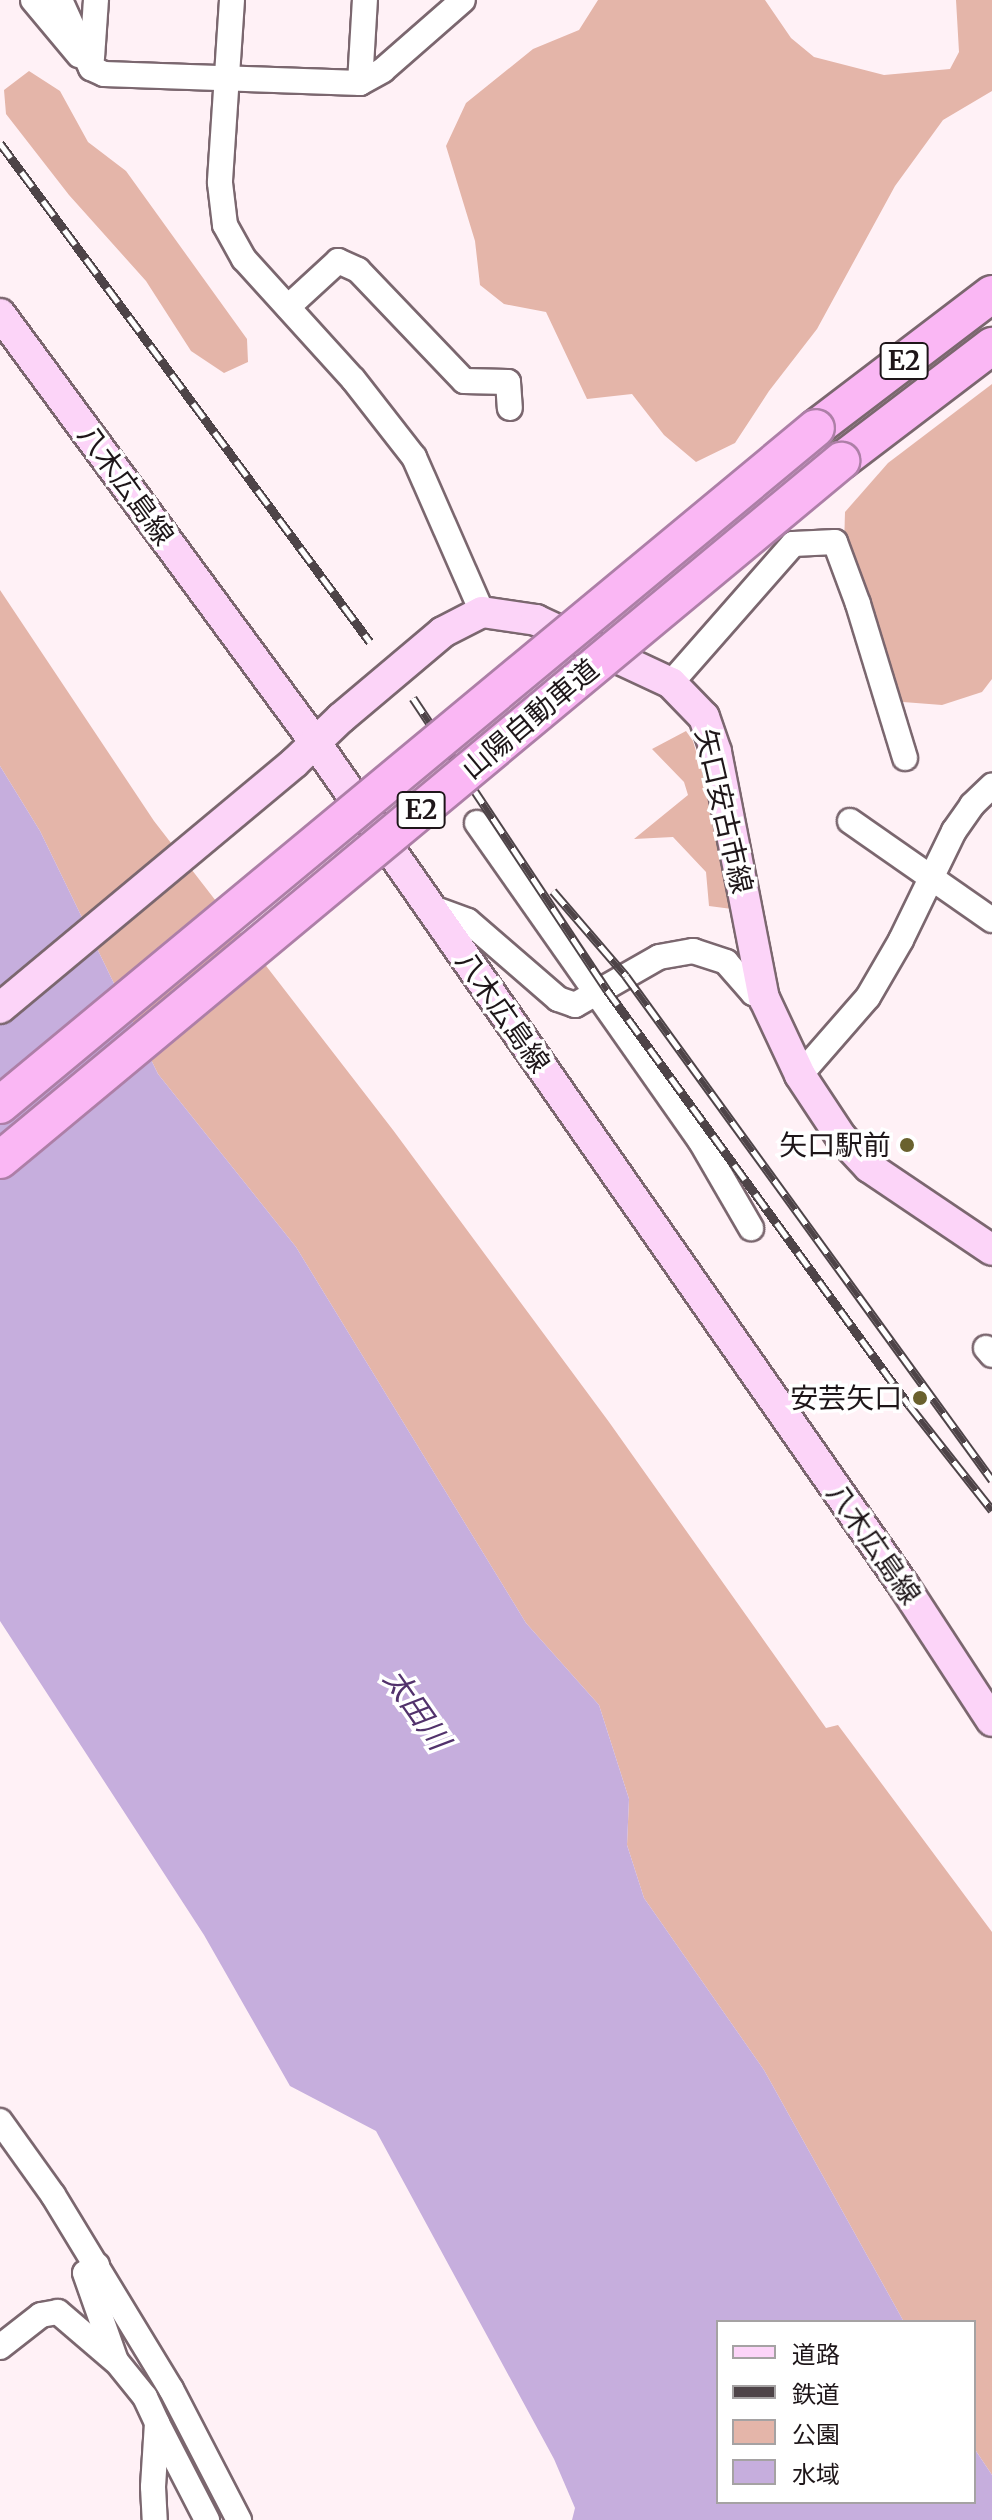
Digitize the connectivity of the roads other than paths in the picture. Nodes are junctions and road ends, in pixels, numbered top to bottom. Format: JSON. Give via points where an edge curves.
{"nodes":[{"id":1,"x":33,"y":0,"type":"edge"},
{"id":2,"x":60,"y":0,"type":"edge"},
{"id":3,"x":96,"y":0,"type":"edge"},
{"id":4,"x":232,"y":0,"type":"edge"},
{"id":5,"x":365,"y":0,"type":"edge"},
{"id":6,"x":463,"y":0,"type":"edge"},
{"id":7,"x":91,"y":68,"type":"junction"},
{"id":8,"x":227,"y":80,"type":"junction"},
{"id":9,"x":360,"y":83,"type":"junction"},
{"id":10,"x":992,"y":294,"type":"edge"},
{"id":11,"x":288,"y":307,"type":"junction"},
{"id":12,"x":0,"y":314,"type":"edge"},
{"id":13,"x":992,"y":346,"type":"edge"},
{"id":14,"x":510,"y":408,"type":"dead end"},
{"id":15,"x":482,"y":612,"type":"junction"},
{"id":16,"x":671,"y":683,"type":"junction"},
{"id":17,"x":305,"y":753,"type":"junction"},
{"id":18,"x":905,"y":758,"type":"dead end"},
{"id":19,"x":992,"y":786,"type":"edge"},
{"id":20,"x":850,"y":821,"type":"dead end"},
{"id":21,"x":477,"y":823,"type":"dead end"},
{"id":22,"x":931,"y":879,"type":"junction"},
{"id":23,"x":430,"y":907,"type":"junction"},
{"id":24,"x":992,"y":920,"type":"edge"},
{"id":25,"x":597,"y":993,"type":"junction"},
{"id":26,"x":764,"y":998,"type":"junction"},
{"id":27,"x":0,"y":1008,"type":"edge"},
{"id":28,"x":800,"y":1075,"type":"junction"},
{"id":29,"x":0,"y":1105,"type":"edge"},
{"id":30,"x":0,"y":1160,"type":"edge"},
{"id":31,"x":751,"y":1228,"type":"dead end"},
{"id":32,"x":992,"y":1250,"type":"edge"},
{"id":33,"x":992,"y":1721,"type":"edge"},
{"id":34,"x":0,"y":2121,"type":"edge"},
{"id":35,"x":97,"y":2265,"type":"junction"},
{"id":36,"x":0,"y":2347,"type":"edge"},
{"id":37,"x":116,"y":2361,"type":"junction"},
{"id":38,"x":157,"y":2423,"type":"junction"},
{"id":39,"x":155,"y":2520,"type":"edge"},
{"id":40,"x":207,"y":2520,"type":"edge"},
{"id":41,"x":239,"y":2520,"type":"edge"}],
"edges":[{"from":1,"to":7,"type":"street"},
{"from":2,"to":7,"type":"street"},
{"from":3,"to":7,"type":"street"},
{"from":4,"to":8,"type":"street"},
{"from":5,"to":9,"type":"street"},
{"from":6,"to":9,"type":"street","via":[[383,70]]},
{"from":7,"to":8,"type":"street","via":[[104,74]]},
{"from":8,"to":9,"type":"street"},
{"from":8,"to":11,"type":"street","via":[[220,183],[225,225],[244,259]]},
{"from":10,"to":29,"type":"highway","name":"山陽自動車道","number":"E2","bridge":true,"via":[[816,428]]},
{"from":11,"to":14,"type":"street","via":[[338,261],[358,270],[464,381],[508,382]]},
{"from":11,"to":15,"type":"street","via":[[414,457]]},
{"from":12,"to":17,"type":"main road","name":"八木広島線"},
{"from":13,"to":30,"type":"highway","name":"山陽自動車道","number":"E2","bridge":true,"via":[[841,461]]},
{"from":15,"to":16,"type":"main road","name":"矢口安古市線","via":[[536,620]]},
{"from":15,"to":17,"type":"main road","via":[[443,632]]},
{"from":16,"to":18,"type":"street","via":[[793,544],[835,542]]},
{"from":16,"to":26,"type":"main road","name":"矢口安古市線","via":[[704,717],[716,752]]},
{"from":17,"to":23,"type":"main road","name":"八木広島線"},
{"from":17,"to":27,"type":"main road"},
{"from":19,"to":22,"type":"street","via":[[954,831]]},
{"from":20,"to":22,"type":"street"},
{"from":21,"to":25,"type":"street"},
{"from":22,"to":24,"type":"street"},
{"from":22,"to":28,"type":"street","via":[[868,997]]},
{"from":23,"to":25,"type":"street","via":[[468,921],[558,999],[575,1005]]},
{"from":23,"to":33,"type":"main road","name":"八木広島線","via":[[904,1586]]},
{"from":25,"to":26,"type":"street","via":[[659,957],[693,951],[726,962]]},
{"from":25,"to":31,"type":"street","via":[[700,1140]]},
{"from":26,"to":28,"type":"main road","name":"矢口安古市線"},
{"from":28,"to":32,"type":"main road","name":"矢口安古市線","via":[[841,1137],[869,1167]]},
{"from":34,"to":35,"type":"street"},
{"from":35,"to":37,"type":"street","via":[[85,2273]]},
{"from":35,"to":41,"type":"street","via":[[171,2389]]},
{"from":36,"to":37,"type":"street","via":[[41,2315],[58,2312]]},
{"from":37,"to":38,"type":"street","via":[[145,2397]]},
{"from":38,"to":39,"type":"street"},
{"from":38,"to":40,"type":"street"}]}
